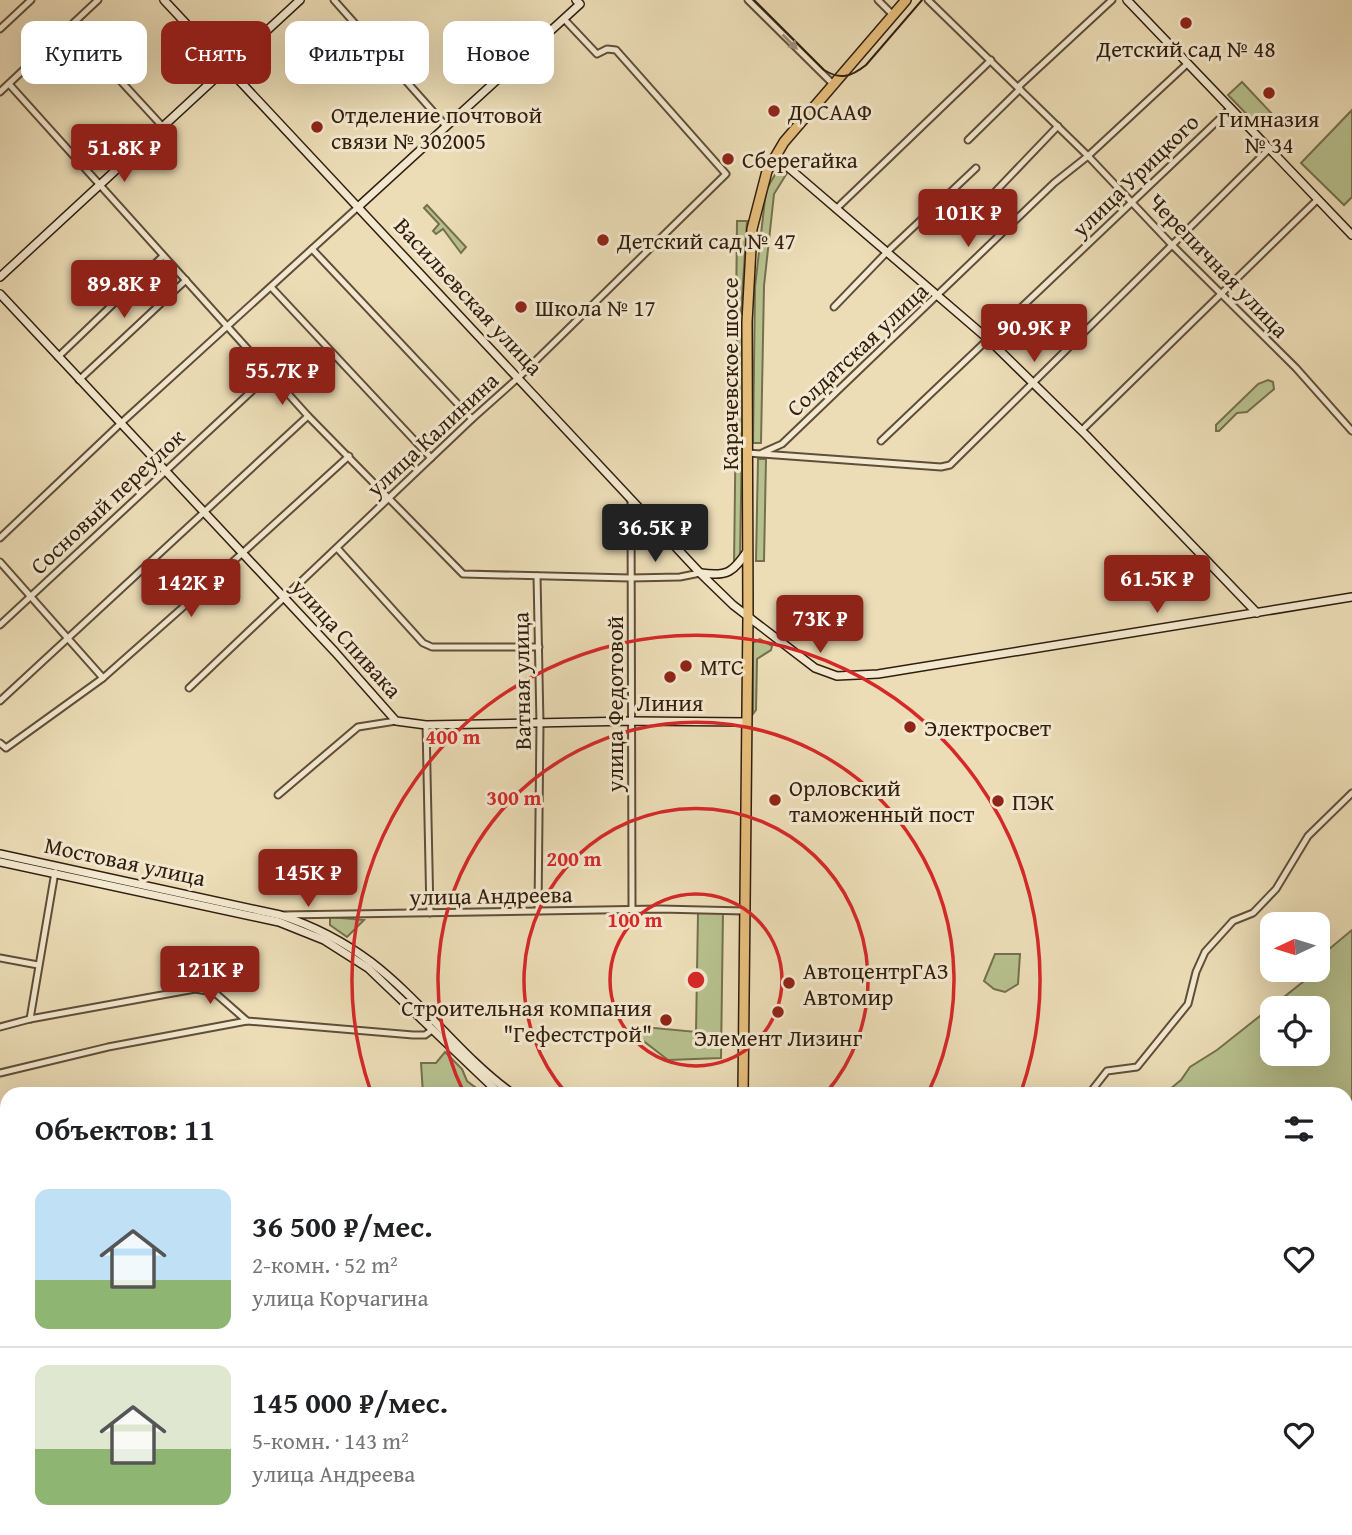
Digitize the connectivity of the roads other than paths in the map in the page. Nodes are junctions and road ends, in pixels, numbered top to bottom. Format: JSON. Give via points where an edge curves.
{"nodes":[{"id":1,"x":31,"y":0,"type":"edge"},
{"id":2,"x":98,"y":0,"type":"edge"},
{"id":3,"x":164,"y":0,"type":"edge"},
{"id":4,"x":300,"y":0,"type":"edge"},
{"id":5,"x":334,"y":0,"type":"edge"},
{"id":6,"x":748,"y":0,"type":"edge"},
{"id":7,"x":878,"y":0,"type":"edge"},
{"id":8,"x":906,"y":0,"type":"edge"},
{"id":9,"x":928,"y":0,"type":"edge"},
{"id":10,"x":1112,"y":0,"type":"edge"},
{"id":11,"x":1127,"y":0,"type":"edge"},
{"id":12,"x":580,"y":1,"type":"edge"},
{"id":13,"x":893,"y":15,"type":"junction"},
{"id":14,"x":564,"y":19,"type":"junction"},
{"id":15,"x":75,"y":21,"type":"edge"},
{"id":16,"x":183,"y":21,"type":"edge"},
{"id":17,"x":271,"y":26,"type":"edge"},
{"id":18,"x":0,"y":29,"type":"edge"},
{"id":19,"x":991,"y":60,"type":"junction"},
{"id":20,"x":1188,"y":64,"type":"junction"},
{"id":21,"x":21,"y":73,"type":"edge"},
{"id":22,"x":9,"y":84,"type":"junction"},
{"id":23,"x":123,"y":84,"type":"edge"},
{"id":24,"x":208,"y":84,"type":"edge"},
{"id":25,"x":242,"y":84,"type":"edge"},
{"id":26,"x":833,"y":84,"type":"junction"},
{"id":27,"x":1019,"y":88,"type":"junction"},
{"id":28,"x":0,"y":92,"type":"edge"},
{"id":29,"x":1231,"y":108,"type":"junction"},
{"id":30,"x":446,"y":126,"type":"junction"},
{"id":31,"x":1058,"y":126,"type":"junction"},
{"id":32,"x":163,"y":127,"type":"junction"},
{"id":33,"x":968,"y":139,"type":"dead end"},
{"id":34,"x":1269,"y":149,"type":"junction"},
{"id":35,"x":775,"y":156,"type":"junction"},
{"id":36,"x":1088,"y":156,"type":"junction"},
{"id":37,"x":976,"y":168,"type":"dead end"},
{"id":38,"x":101,"y":186,"type":"junction"},
{"id":39,"x":993,"y":194,"type":"dead end"},
{"id":40,"x":1317,"y":200,"type":"junction"},
{"id":41,"x":1133,"y":203,"type":"junction"},
{"id":42,"x":358,"y":207,"type":"junction"},
{"id":43,"x":836,"y":209,"type":"junction"},
{"id":44,"x":1352,"y":235,"type":"edge"},
{"id":45,"x":1172,"y":245,"type":"junction"},
{"id":46,"x":312,"y":248,"type":"junction"},
{"id":47,"x":887,"y":252,"type":"junction"},
{"id":48,"x":163,"y":256,"type":"junction"},
{"id":49,"x":0,"y":277,"type":"edge"},
{"id":50,"x":186,"y":280,"type":"junction"},
{"id":51,"x":271,"y":287,"type":"junction"},
{"id":52,"x":0,"y":293,"type":"edge"},
{"id":53,"x":1220,"y":293,"type":"junction"},
{"id":54,"x":938,"y":296,"type":"junction"},
{"id":55,"x":834,"y":307,"type":"dead end"},
{"id":56,"x":227,"y":328,"type":"junction"},
{"id":57,"x":988,"y":339,"type":"junction"},
{"id":58,"x":58,"y":357,"type":"junction"},
{"id":59,"x":270,"y":374,"type":"junction"},
{"id":60,"x":519,"y":377,"type":"junction"},
{"id":61,"x":79,"y":380,"type":"junction"},
{"id":62,"x":1032,"y":382,"type":"junction"},
{"id":63,"x":308,"y":416,"type":"junction"},
{"id":64,"x":472,"y":419,"type":"junction"},
{"id":65,"x":120,"y":424,"type":"junction"},
{"id":66,"x":1082,"y":430,"type":"junction"},
{"id":67,"x":1352,"y":431,"type":"edge"},
{"id":68,"x":881,"y":441,"type":"dead end"},
{"id":69,"x":748,"y":453,"type":"junction"},
{"id":70,"x":762,"y":453,"type":"junction"},
{"id":71,"x":349,"y":456,"type":"junction"},
{"id":72,"x":431,"y":458,"type":"junction"},
{"id":73,"x":165,"y":471,"type":"junction"},
{"id":74,"x":390,"y":497,"type":"junction"},
{"id":75,"x":631,"y":499,"type":"junction"},
{"id":76,"x":205,"y":512,"type":"junction"},
{"id":77,"x":0,"y":538,"type":"edge"},
{"id":78,"x":337,"y":548,"type":"junction"},
{"id":79,"x":748,"y":550,"type":"junction"},
{"id":80,"x":243,"y":553,"type":"junction"},
{"id":81,"x":0,"y":562,"type":"edge"},
{"id":82,"x":700,"y":573,"type":"junction"},
{"id":83,"x":537,"y":576,"type":"junction"},
{"id":84,"x":630,"y":578,"type":"junction"},
{"id":85,"x":31,"y":596,"type":"junction"},
{"id":86,"x":284,"y":597,"type":"junction"},
{"id":87,"x":1352,"y":597,"type":"edge"},
{"id":88,"x":1257,"y":613,"type":"junction"},
{"id":89,"x":748,"y":617,"type":"junction"},
{"id":90,"x":0,"y":625,"type":"edge"},
{"id":91,"x":69,"y":639,"type":"junction"},
{"id":92,"x":539,"y":647,"type":"junction"},
{"id":93,"x":103,"y":678,"type":"junction"},
{"id":94,"x":189,"y":688,"type":"dead end"},
{"id":95,"x":0,"y":701,"type":"edge"},
{"id":96,"x":396,"y":721,"type":"junction"},
{"id":97,"x":633,"y":722,"type":"junction"},
{"id":98,"x":747,"y":722,"type":"junction"},
{"id":99,"x":540,"y":724,"type":"junction"},
{"id":100,"x":426,"y":725,"type":"junction"},
{"id":101,"x":0,"y":743,"type":"edge"},
{"id":102,"x":1352,"y":793,"type":"edge"},
{"id":103,"x":278,"y":795,"type":"dead end"},
{"id":104,"x":0,"y":854,"type":"edge"},
{"id":105,"x":0,"y":862,"type":"edge"},
{"id":106,"x":55,"y":870,"type":"junction"},
{"id":107,"x":632,"y":909,"type":"junction"},
{"id":108,"x":538,"y":911,"type":"junction"},
{"id":109,"x":745,"y":911,"type":"junction"},
{"id":110,"x":430,"y":913,"type":"junction"},
{"id":111,"x":281,"y":915,"type":"junction"},
{"id":112,"x":328,"y":916,"type":"junction"},
{"id":113,"x":322,"y":926,"type":"junction"},
{"id":114,"x":0,"y":958,"type":"edge"},
{"id":115,"x":38,"y":965,"type":"junction"},
{"id":116,"x":30,"y":1019,"type":"junction"},
{"id":117,"x":247,"y":1021,"type":"junction"},
{"id":118,"x":0,"y":1027,"type":"edge"},
{"id":119,"x":432,"y":1030,"type":"junction"},
{"id":120,"x":0,"y":1073,"type":"edge"},
{"id":121,"x":496,"y":1087,"type":"edge"},
{"id":122,"x":497,"y":1087,"type":"edge"},
{"id":123,"x":743,"y":1087,"type":"edge"},
{"id":124,"x":1094,"y":1087,"type":"edge"}],
"edges":[{"from":1,"to":18,"type":"street"},
{"from":2,"to":15,"type":"street"},
{"from":3,"to":16,"type":"main road","name":"Васильевская улица"},
{"from":4,"to":17,"type":"main road"},
{"from":5,"to":30,"type":"street"},
{"from":6,"to":26,"type":"street","one_way":true},
{"from":7,"to":13,"type":"street"},
{"from":8,"to":13,"type":"highway","name":"Карачевское шоссе"},
{"from":9,"to":19,"type":"street","name":"Черепичная улица"},
{"from":10,"to":27,"type":"street"},
{"from":11,"to":20,"type":"main road"},
{"from":12,"to":14,"type":"main road"},
{"from":13,"to":26,"type":"highway","name":"Карачевское шоссе"},
{"from":14,"to":30,"type":"main road"},
{"from":14,"to":60,"type":"street","name":"улица Калинина","via":[[597,54],[616,50],[726,174]]},
{"from":19,"to":27,"type":"street","name":"Черепичная улица"},
{"from":19,"to":43,"type":"street"},
{"from":20,"to":29,"type":"main road"},
{"from":20,"to":36,"type":"street","name":"Солдатская улица"},
{"from":21,"to":22,"type":"street"},
{"from":22,"to":28,"type":"street"},
{"from":22,"to":38,"type":"street"},
{"from":23,"to":32,"type":"street"},
{"from":24,"to":32,"type":"main road"},
{"from":25,"to":42,"type":"main road","name":"Васильевская улица"},
{"from":26,"to":35,"type":"highway","name":"Карачевское шоссе"},
{"from":27,"to":31,"type":"street","name":"Черепичная улица"},
{"from":27,"to":33,"type":"street"},
{"from":29,"to":34,"type":"main road"},
{"from":29,"to":41,"type":"street","name":"улица Урицкого"},
{"from":30,"to":42,"type":"main road"},
{"from":31,"to":36,"type":"street","name":"Черепичная улица"},
{"from":31,"to":39,"type":"street"},
{"from":32,"to":38,"type":"main road"},
{"from":34,"to":40,"type":"main road"},
{"from":34,"to":45,"type":"street"},
{"from":35,"to":43,"type":"main road"},
{"from":35,"to":69,"type":"highway","name":"Карачевское шоссе","via":[[758,203],[749,257]]},
{"from":36,"to":41,"type":"street","name":"Черепичная улица"},
{"from":36,"to":54,"type":"street","name":"Солдатская улица"},
{"from":37,"to":47,"type":"street"},
{"from":38,"to":48,"type":"street"},
{"from":38,"to":49,"type":"main road"},
{"from":40,"to":44,"type":"main road"},
{"from":40,"to":53,"type":"street"},
{"from":41,"to":45,"type":"street","name":"Черепичная улица"},
{"from":41,"to":57,"type":"street","name":"улица Урицкого"},
{"from":42,"to":46,"type":"street"},
{"from":42,"to":60,"type":"main road","name":"Васильевская улица"},
{"from":43,"to":47,"type":"main road"},
{"from":45,"to":53,"type":"street","name":"Черепичная улица"},
{"from":45,"to":62,"type":"street"},
{"from":46,"to":51,"type":"street"},
{"from":46,"to":64,"type":"street"},
{"from":47,"to":54,"type":"main road"},
{"from":47,"to":55,"type":"street"},
{"from":48,"to":50,"type":"street"},
{"from":48,"to":58,"type":"street"},
{"from":50,"to":56,"type":"street"},
{"from":50,"to":61,"type":"street"},
{"from":51,"to":56,"type":"street"},
{"from":51,"to":72,"type":"street"},
{"from":52,"to":58,"type":"main road","name":"улица Спивака"},
{"from":53,"to":66,"type":"street"},
{"from":53,"to":67,"type":"street","name":"Черепичная улица"},
{"from":54,"to":57,"type":"main road"},
{"from":54,"to":70,"type":"street","name":"Солдатская улица","via":[[782,444]]},
{"from":56,"to":59,"type":"street"},
{"from":56,"to":65,"type":"street"},
{"from":57,"to":62,"type":"main road"},
{"from":57,"to":68,"type":"street","name":"улица Урицкого"},
{"from":58,"to":61,"type":"main road","name":"улица Спивака"},
{"from":59,"to":63,"type":"street"},
{"from":59,"to":73,"type":"street","name":"Сосновый переулок"},
{"from":60,"to":64,"type":"street","name":"улица Калинина"},
{"from":60,"to":75,"type":"main road","name":"Васильевская улица"},
{"from":61,"to":65,"type":"main road","name":"улица Спивака"},
{"from":62,"to":66,"type":"main road"},
{"from":62,"to":70,"type":"street","via":[[950,466]]},
{"from":63,"to":71,"type":"street"},
{"from":63,"to":76,"type":"street"},
{"from":64,"to":72,"type":"street","name":"улица Калинина"},
{"from":65,"to":73,"type":"main road","name":"улица Спивака"},
{"from":65,"to":77,"type":"street"},
{"from":66,"to":88,"type":"main road"},
{"from":69,"to":70,"type":"street"},
{"from":69,"to":79,"type":"highway","name":"Карачевское шоссе"},
{"from":71,"to":74,"type":"street"},
{"from":71,"to":80,"type":"street"},
{"from":72,"to":74,"type":"street","name":"улица Калинина"},
{"from":73,"to":76,"type":"main road","name":"улица Спивака"},
{"from":73,"to":85,"type":"street","name":"Сосновый переулок"},
{"from":74,"to":78,"type":"street","name":"улица Калинина"},
{"from":74,"to":83,"type":"street","via":[[463,574]]},
{"from":75,"to":82,"type":"main road","name":"Васильевская улица"},
{"from":75,"to":84,"type":"street","name":"улица Федотовой"},
{"from":76,"to":80,"type":"main road","name":"улица Спивака"},
{"from":76,"to":91,"type":"street"},
{"from":78,"to":86,"type":"street","name":"улица Калинина"},
{"from":78,"to":92,"type":"street","via":[[432,648]]},
{"from":79,"to":82,"type":"main road","via":[[727,573]]},
{"from":79,"to":89,"type":"highway","name":"Карачевское шоссе"},
{"from":80,"to":86,"type":"main road","name":"улица Спивака"},
{"from":80,"to":93,"type":"street"},
{"from":81,"to":85,"type":"street"},
{"from":82,"to":84,"type":"street"},
{"from":82,"to":89,"type":"main road","name":"Васильевская улица"},
{"from":83,"to":84,"type":"street"},
{"from":83,"to":92,"type":"street","name":"Ватная улица"},
{"from":84,"to":97,"type":"street","name":"улица Федотовой"},
{"from":85,"to":90,"type":"street","name":"Сосновый переулок"},
{"from":85,"to":91,"type":"street"},
{"from":86,"to":94,"type":"street","name":"улица Калинина"},
{"from":86,"to":96,"type":"main road","name":"улица Спивака"},
{"from":87,"to":88,"type":"main road"},
{"from":88,"to":89,"type":"main road","via":[[848,677],[815,668]]},
{"from":89,"to":98,"type":"highway","name":"Карачевское шоссе"},
{"from":91,"to":93,"type":"street"},
{"from":91,"to":95,"type":"street"},
{"from":92,"to":99,"type":"street","name":"Ватная улица"},
{"from":93,"to":101,"type":"street","via":[[5,748]]},
{"from":96,"to":100,"type":"main road","name":"улица Спивака"},
{"from":96,"to":103,"type":"street","via":[[358,727]]},
{"from":97,"to":98,"type":"main road","name":"улица Спивака"},
{"from":97,"to":99,"type":"main road","name":"улица Спивака"},
{"from":97,"to":107,"type":"street","name":"улица Федотовой"},
{"from":98,"to":109,"type":"highway","name":"Карачевское шоссе"},
{"from":99,"to":100,"type":"main road","name":"улица Спивака"},
{"from":99,"to":108,"type":"street","name":"Ватная улица"},
{"from":100,"to":110,"type":"street"},
{"from":102,"to":124,"type":"street","via":[[1308,836],[1276,889],[1253,913],[1233,921],[1205,953],[1188,1004],[1137,1067],[1107,1071]]},
{"from":104,"to":106,"type":"main road","name":"Мостовая улица"},
{"from":105,"to":106,"type":"main road","name":"Мостовая улица"},
{"from":106,"to":111,"type":"main road","name":"Мостовая улица"},
{"from":106,"to":115,"type":"street"},
{"from":106,"to":119,"type":"main road","name":"Мостовая улица","via":[[294,927],[358,961]]},
{"from":107,"to":108,"type":"street","name":"улица Андреева"},
{"from":107,"to":109,"type":"street","name":"улица Андреева"},
{"from":108,"to":110,"type":"street","name":"улица Андреева"},
{"from":109,"to":123,"type":"highway","name":"Карачевское шоссе"},
{"from":110,"to":112,"type":"street","name":"улица Андреева"},
{"from":111,"to":112,"type":"street","name":"улица Андреева"},
{"from":111,"to":113,"type":"main road","name":"Мостовая улица"},
{"from":112,"to":113,"type":"street"},
{"from":113,"to":122,"type":"main road","name":"Мостовая улица","via":[[373,963]]},
{"from":114,"to":115,"type":"street"},
{"from":115,"to":116,"type":"street"},
{"from":116,"to":117,"type":"street","via":[[195,989],[214,992]]},
{"from":116,"to":118,"type":"street"},
{"from":117,"to":119,"type":"street","via":[[413,1035]]},
{"from":117,"to":120,"type":"street"},
{"from":119,"to":121,"type":"main road","name":"Мостовая улица"}]}
